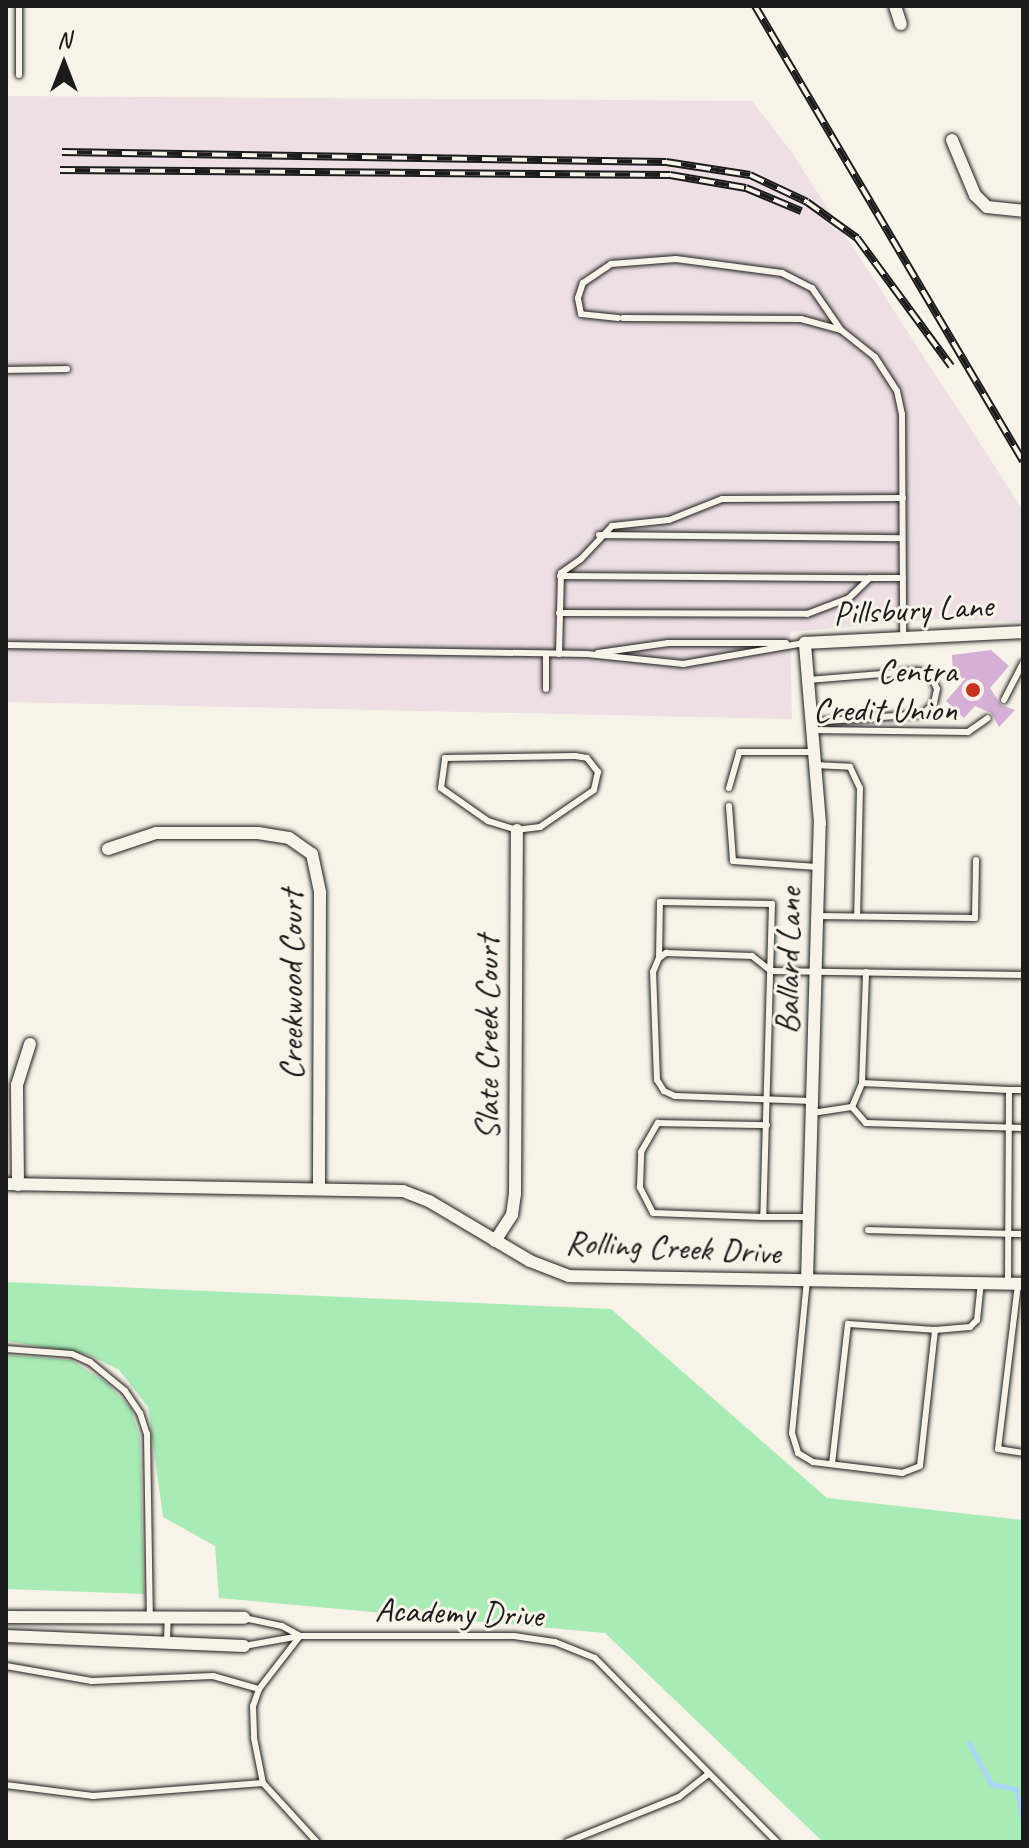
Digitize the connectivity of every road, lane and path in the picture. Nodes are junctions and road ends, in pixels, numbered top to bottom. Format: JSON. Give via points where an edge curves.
{"nodes":[{"id":1,"x":19,"y":6,"type":"edge"},
{"id":2,"x":895,"y":6,"type":"edge"},
{"id":3,"x":901,"y":24,"type":"dead end"},
{"id":4,"x":19,"y":75,"type":"dead end"},
{"id":5,"x":952,"y":140,"type":"dead end"},
{"id":6,"x":1023,"y":211,"type":"edge"},
{"id":7,"x":841,"y":330,"type":"junction"},
{"id":8,"x":67,"y":369,"type":"dead end"},
{"id":9,"x":6,"y":370,"type":"edge"},
{"id":10,"x":903,"y":498,"type":"junction"},
{"id":11,"x":599,"y":535,"type":"junction"},
{"id":12,"x":902,"y":538,"type":"junction"},
{"id":13,"x":560,"y":576,"type":"junction"},
{"id":14,"x":870,"y":578,"type":"junction"},
{"id":15,"x":903,"y":578,"type":"junction"},
{"id":16,"x":559,"y":613,"type":"junction"},
{"id":17,"x":1023,"y":632,"type":"edge"},
{"id":18,"x":903,"y":636,"type":"junction"},
{"id":19,"x":805,"y":643,"type":"junction"},
{"id":20,"x":6,"y":645,"type":"edge"},
{"id":21,"x":546,"y":654,"type":"junction"},
{"id":22,"x":559,"y":654,"type":"junction"},
{"id":23,"x":587,"y":654,"type":"junction"},
{"id":24,"x":1023,"y":663,"type":"edge"},
{"id":25,"x":808,"y":680,"type":"junction"},
{"id":26,"x":546,"y":689,"type":"dead end"},
{"id":27,"x":1004,"y":700,"type":"dead end"},
{"id":28,"x":988,"y":718,"type":"dead end"},
{"id":29,"x":812,"y":726,"type":"junction"},
{"id":30,"x":814,"y":759,"type":"junction"},
{"id":31,"x":729,"y":788,"type":"dead end"},
{"id":32,"x":729,"y":806,"type":"dead end"},
{"id":33,"x":517,"y":830,"type":"junction"},
{"id":34,"x":108,"y":849,"type":"dead end"},
{"id":35,"x":976,"y":860,"type":"dead end"},
{"id":36,"x":818,"y":867,"type":"junction"},
{"id":37,"x":817,"y":916,"type":"junction"},
{"id":38,"x":857,"y":916,"type":"junction"},
{"id":39,"x":659,"y":958,"type":"junction"},
{"id":40,"x":771,"y":971,"type":"junction"},
{"id":41,"x":816,"y":971,"type":"junction"},
{"id":42,"x":866,"y":972,"type":"junction"},
{"id":43,"x":1023,"y":975,"type":"edge"},
{"id":44,"x":30,"y":1044,"type":"dead end"},
{"id":45,"x":862,"y":1083,"type":"junction"},
{"id":46,"x":1009,"y":1090,"type":"junction"},
{"id":47,"x":1023,"y":1090,"type":"edge"},
{"id":48,"x":768,"y":1099,"type":"junction"},
{"id":49,"x":813,"y":1107,"type":"junction"},
{"id":50,"x":852,"y":1107,"type":"junction"},
{"id":51,"x":767,"y":1125,"type":"junction"},
{"id":52,"x":1009,"y":1127,"type":"junction"},
{"id":53,"x":1023,"y":1128,"type":"edge"},
{"id":54,"x":12,"y":1184,"type":"edge"},
{"id":55,"x":319,"y":1187,"type":"junction"},
{"id":56,"x":763,"y":1217,"type":"junction"},
{"id":57,"x":809,"y":1217,"type":"junction"},
{"id":58,"x":868,"y":1230,"type":"dead end"},
{"id":59,"x":1009,"y":1234,"type":"junction"},
{"id":60,"x":1023,"y":1234,"type":"edge"},
{"id":61,"x":495,"y":1241,"type":"junction"},
{"id":62,"x":807,"y":1280,"type":"junction"},
{"id":63,"x":981,"y":1283,"type":"junction"},
{"id":64,"x":1016,"y":1284,"type":"edge"},
{"id":65,"x":1012,"y":1328,"type":"junction"},
{"id":66,"x":1023,"y":1329,"type":"edge"},
{"id":67,"x":935,"y":1330,"type":"junction"},
{"id":68,"x":6,"y":1349,"type":"edge"},
{"id":69,"x":1023,"y":1453,"type":"edge"},
{"id":70,"x":832,"y":1464,"type":"junction"},
{"id":71,"x":6,"y":1617,"type":"edge"},
{"id":72,"x":168,"y":1617,"type":"junction"},
{"id":73,"x":150,"y":1618,"type":"junction"},
{"id":74,"x":244,"y":1618,"type":"joint"},
{"id":75,"x":6,"y":1636,"type":"edge"},
{"id":76,"x":300,"y":1636,"type":"junction"},
{"id":77,"x":167,"y":1640,"type":"junction"},
{"id":78,"x":244,"y":1646,"type":"joint"},
{"id":79,"x":6,"y":1666,"type":"edge"},
{"id":80,"x":259,"y":1689,"type":"junction"},
{"id":81,"x":708,"y":1774,"type":"junction"},
{"id":82,"x":263,"y":1783,"type":"junction"},
{"id":83,"x":6,"y":1785,"type":"edge"},
{"id":84,"x":317,"y":1842,"type":"edge"},
{"id":85,"x":567,"y":1842,"type":"edge"},
{"id":86,"x":777,"y":1842,"type":"edge"}],
"edges":[{"from":1,"to":4,"type":"lane"},
{"from":2,"to":3,"type":"street"},
{"from":5,"to":6,"type":"street","via":[[975,195],[987,207]]},
{"from":7,"to":7,"type":"lane","via":[[775,318],[581,314],[578,298],[583,283],[611,264],[676,259],[782,273],[812,288]]},
{"from":7,"to":10,"type":"lane","via":[[875,357],[897,391]]},
{"from":8,"to":9,"type":"lane"},
{"from":10,"to":11,"type":"lane","via":[[733,498],[683,517],[612,526]]},
{"from":10,"to":12,"type":"lane"},
{"from":11,"to":12,"type":"lane"},
{"from":11,"to":13,"type":"lane"},
{"from":12,"to":15,"type":"lane"},
{"from":13,"to":14,"type":"lane"},
{"from":13,"to":16,"type":"lane"},
{"from":14,"to":15,"type":"lane"},
{"from":14,"to":16,"type":"lane","via":[[849,598],[807,614]]},
{"from":15,"to":18,"type":"lane"},
{"from":16,"to":22,"type":"lane"},
{"from":17,"to":18,"type":"street","name":"Pillsbury Lane"},
{"from":18,"to":19,"type":"street","name":"Pillsbury Lane"},
{"from":19,"to":23,"type":"lane","via":[[668,643]]},
{"from":19,"to":23,"type":"lane","via":[[683,664]]},
{"from":19,"to":25,"type":"street","name":"Ballard Lane"},
{"from":20,"to":21,"type":"lane"},
{"from":21,"to":22,"type":"lane"},
{"from":21,"to":26,"type":"lane"},
{"from":22,"to":23,"type":"lane"},
{"from":24,"to":27,"type":"lane"},
{"from":25,"to":29,"type":"street","name":"Ballard Lane"},
{"from":25,"to":29,"type":"lane","via":[[919,671],[931,676],[937,689],[934,703],[923,714]]},
{"from":28,"to":29,"type":"lane","via":[[968,732]]},
{"from":29,"to":30,"type":"street","name":"Ballard Lane"},
{"from":30,"to":31,"type":"lane","via":[[739,752]]},
{"from":30,"to":36,"type":"street","name":"Ballard Lane"},
{"from":30,"to":38,"type":"lane","via":[[850,767],[860,788]]},
{"from":32,"to":36,"type":"lane","via":[[733,861]]},
{"from":33,"to":33,"type":"lane","via":[[488,821],[447,796],[439,776],[445,758],[575,756],[595,765],[594,790],[540,827]]},
{"from":33,"to":61,"type":"street","name":"Slate Creek Court","via":[[515,1194],[512,1215]]},
{"from":34,"to":55,"type":"street","name":"Creekwood Court","via":[[156,833],[258,833],[289,838],[312,854],[320,893]]},
{"from":35,"to":38,"type":"lane","via":[[975,918]]},
{"from":36,"to":37,"type":"street","name":"Ballard Lane"},
{"from":37,"to":38,"type":"lane"},
{"from":37,"to":41,"type":"street","name":"Ballard Lane"},
{"from":39,"to":40,"type":"lane","via":[[666,953],[752,956]]},
{"from":39,"to":40,"type":"lane","via":[[660,902],[772,904]]},
{"from":39,"to":48,"type":"lane","via":[[653,972],[657,1080],[664,1091],[675,1096]]},
{"from":40,"to":41,"type":"lane"},
{"from":40,"to":48,"type":"lane"},
{"from":41,"to":42,"type":"lane"},
{"from":41,"to":49,"type":"street","name":"Ballard Lane"},
{"from":42,"to":43,"type":"lane"},
{"from":42,"to":45,"type":"lane"},
{"from":44,"to":54,"type":"street","via":[[17,1085]]},
{"from":45,"to":46,"type":"lane"},
{"from":45,"to":50,"type":"lane"},
{"from":46,"to":47,"type":"lane"},
{"from":46,"to":52,"type":"lane"},
{"from":48,"to":49,"type":"lane"},
{"from":48,"to":51,"type":"lane"},
{"from":49,"to":50,"type":"lane"},
{"from":49,"to":57,"type":"street","name":"Ballard Lane"},
{"from":50,"to":52,"type":"lane","via":[[866,1123]]},
{"from":51,"to":56,"type":"lane"},
{"from":51,"to":56,"type":"lane","via":[[658,1123],[641,1152],[640,1187],[653,1213]]},
{"from":52,"to":53,"type":"lane"},
{"from":52,"to":59,"type":"lane"},
{"from":54,"to":55,"type":"street","name":"Rolling Creek Drive"},
{"from":55,"to":61,"type":"street","name":"Rolling Creek Drive","via":[[412,1193]]},
{"from":56,"to":57,"type":"lane"},
{"from":57,"to":62,"type":"street","name":"Ballard Lane"},
{"from":58,"to":59,"type":"lane"},
{"from":59,"to":60,"type":"lane"},
{"from":59,"to":64,"type":"lane"},
{"from":61,"to":62,"type":"street","name":"Rolling Creek Drive","via":[[569,1276]]},
{"from":62,"to":63,"type":"street","name":"Rolling Creek Drive"},
{"from":62,"to":70,"type":"lane","via":[[792,1433],[798,1453]]},
{"from":63,"to":64,"type":"street","name":"Rolling Creek Drive"},
{"from":63,"to":67,"type":"lane","via":[[977,1320],[970,1327]]},
{"from":64,"to":65,"type":"lane"},
{"from":65,"to":66,"type":"lane"},
{"from":65,"to":69,"type":"lane","via":[[998,1449]]},
{"from":67,"to":70,"type":"lane","via":[[920,1466],[902,1473]]},
{"from":67,"to":70,"type":"lane","via":[[848,1324]]},
{"from":68,"to":73,"type":"lane","via":[[72,1354],[90,1362],[125,1391],[140,1413],[147,1434]]},
{"from":71,"to":73,"type":"street","name":"Academy Drive"},
{"from":72,"to":73,"type":"street","name":"Academy Drive"},
{"from":72,"to":74,"type":"street","name":"Academy Drive"},
{"from":72,"to":77,"type":"lane"},
{"from":74,"to":76,"type":"lane","name":"Academy Drive","via":[[282,1626]]},
{"from":75,"to":77,"type":"street","name":"Academy Drive"},
{"from":76,"to":78,"type":"lane","name":"Academy Drive"},
{"from":76,"to":80,"type":"lane"},
{"from":76,"to":81,"type":"lane","name":"Academy Drive","via":[[514,1636],[555,1642],[595,1658]]},
{"from":77,"to":78,"type":"street","name":"Academy Drive"},
{"from":79,"to":80,"type":"lane","via":[[92,1681],[213,1676]]},
{"from":80,"to":82,"type":"lane","via":[[253,1717]]},
{"from":81,"to":85,"type":"lane","via":[[679,1797]]},
{"from":81,"to":86,"type":"lane","name":"Academy Drive"},
{"from":82,"to":83,"type":"lane","via":[[93,1796]]},
{"from":82,"to":84,"type":"lane"}]}
